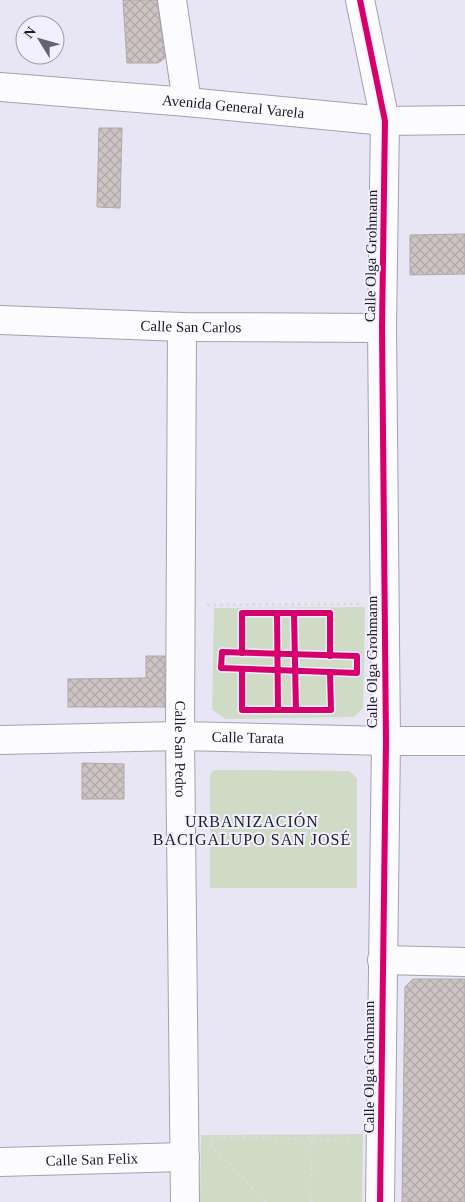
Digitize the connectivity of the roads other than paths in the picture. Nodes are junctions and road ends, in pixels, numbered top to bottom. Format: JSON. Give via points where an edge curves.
{"nodes":[{"id":1,"x":172,"y":0,"type":"edge"},
{"id":2,"x":360,"y":0,"type":"edge"},
{"id":3,"x":0,"y":87,"type":"edge"},
{"id":4,"x":187,"y":102,"type":"junction"},
{"id":5,"x":465,"y":120,"type":"edge"},
{"id":6,"x":385,"y":121,"type":"junction"},
{"id":7,"x":0,"y":320,"type":"edge"},
{"id":8,"x":182,"y":327,"type":"junction"},
{"id":9,"x":382,"y":328,"type":"junction"},
{"id":10,"x":180,"y":736,"type":"junction"},
{"id":11,"x":0,"y":740,"type":"edge"},
{"id":12,"x":386,"y":741,"type":"junction"},
{"id":13,"x":465,"y":741,"type":"edge"},
{"id":14,"x":382,"y":960,"type":"junction"},
{"id":15,"x":465,"y":962,"type":"edge"},
{"id":16,"x":194,"y":1147,"type":"junction"},
{"id":17,"x":0,"y":1162,"type":"edge"},
{"id":18,"x":185,"y":1202,"type":"edge"},
{"id":19,"x":380,"y":1202,"type":"edge"}],
"edges":[{"from":1,"to":4,"type":"street"},
{"from":2,"to":6,"type":"street","name":"Calle Olga Grohmann"},
{"from":3,"to":4,"type":"street","name":"Avenida General Varela"},
{"from":4,"to":6,"type":"street","name":"Avenida General Varela"},
{"from":5,"to":6,"type":"street","name":"Avenida General Varela"},
{"from":6,"to":9,"type":"street","name":"Calle Olga Grohmann"},
{"from":7,"to":8,"type":"street","name":"Calle San Carlos"},
{"from":8,"to":9,"type":"street","name":"Calle San Carlos"},
{"from":8,"to":10,"type":"street","name":"Calle San Pedro"},
{"from":9,"to":12,"type":"street","name":"Calle Olga Grohmann"},
{"from":10,"to":11,"type":"street","name":"Calle Tarata"},
{"from":10,"to":12,"type":"street","name":"Calle Tarata"},
{"from":10,"to":16,"type":"street","name":"Calle San Pedro"},
{"from":12,"to":13,"type":"street","name":"Calle Tarata"},
{"from":12,"to":14,"type":"street","name":"Calle Olga Grohmann"},
{"from":14,"to":15,"type":"street"},
{"from":14,"to":19,"type":"street","name":"Calle Olga Grohmann"},
{"from":16,"to":17,"type":"street","name":"Calle San Felix"},
{"from":16,"to":18,"type":"street","name":"Calle San Pedro"}]}
